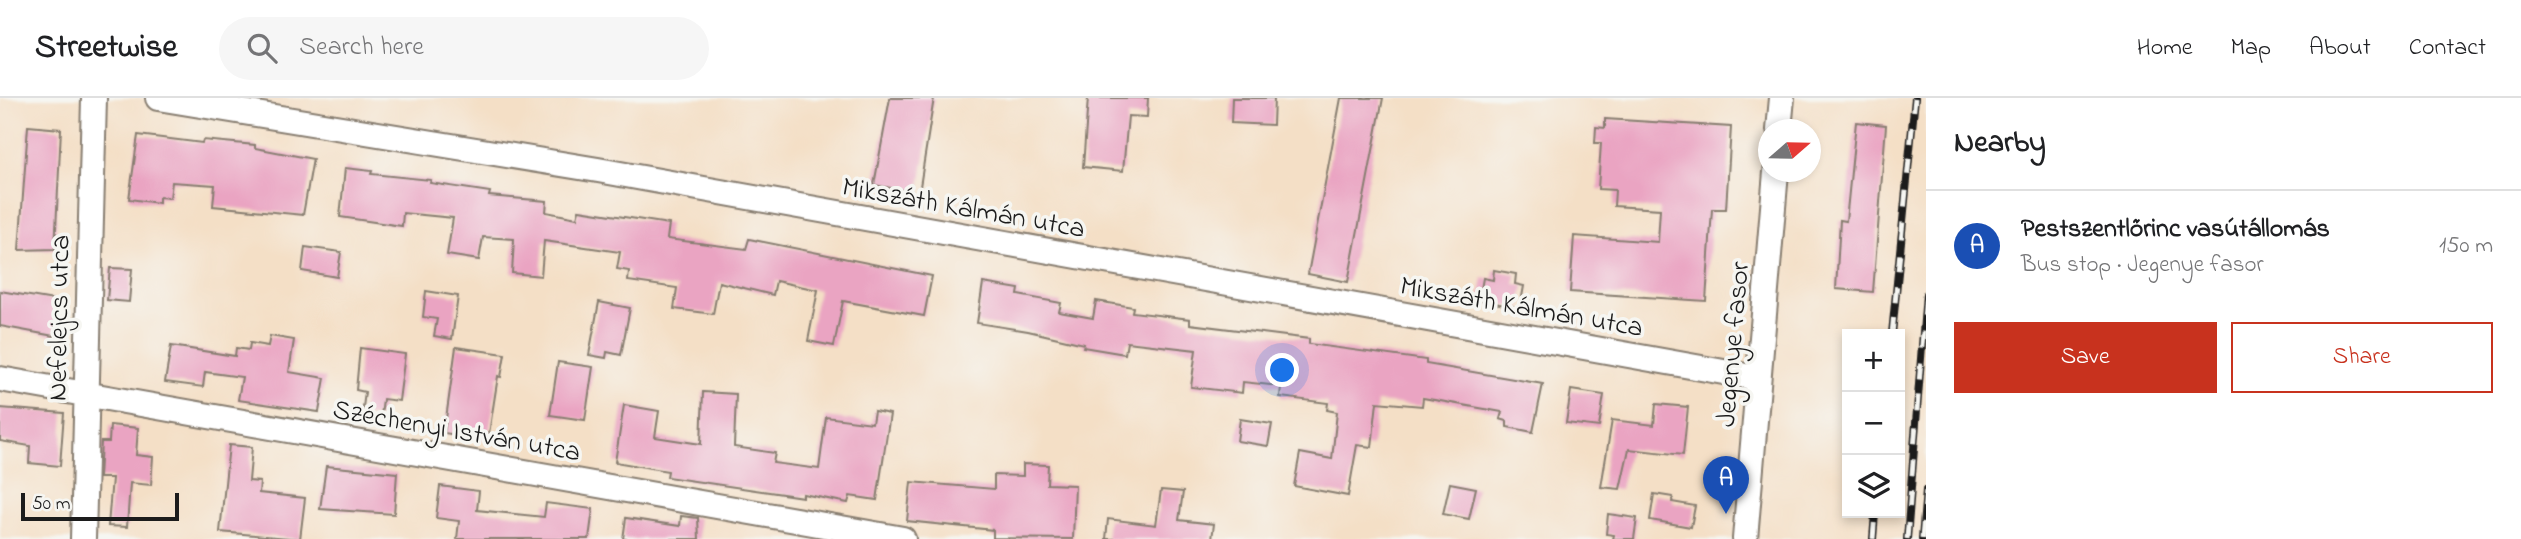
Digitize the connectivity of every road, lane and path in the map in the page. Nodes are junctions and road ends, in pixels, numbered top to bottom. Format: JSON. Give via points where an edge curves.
{"nodes":[{"id":1,"x":94,"y":98,"type":"edge"},
{"id":2,"x":158,"y":98,"type":"edge"},
{"id":3,"x":1782,"y":98,"type":"edge"},
{"id":4,"x":1780,"y":119,"type":"edge"},
{"id":5,"x":1775,"y":182,"type":"edge"},
{"id":6,"x":1757,"y":378,"type":"junction"},
{"id":7,"x":0,"y":379,"type":"edge"},
{"id":8,"x":85,"y":394,"type":"junction"},
{"id":9,"x":1746,"y":530,"type":"edge"},
{"id":10,"x":83,"y":539,"type":"edge"},
{"id":11,"x":903,"y":539,"type":"edge"}],
"edges":[{"from":1,"to":8,"type":"street","name":"Nefelejcs utca"},
{"from":2,"to":6,"type":"street","name":"Mikszáth Kálmán utca","via":[[598,170]]},
{"from":3,"to":4,"type":"street"},
{"from":5,"to":6,"type":"street","name":"Jegenye fasor"},
{"from":6,"to":9,"type":"street","name":"Jegenye fasor"},
{"from":7,"to":8,"type":"street","name":"Széchenyi István utca"},
{"from":8,"to":10,"type":"street","name":"Nefelejcs utca"},
{"from":8,"to":11,"type":"street","name":"Széchenyi István utca"}]}
